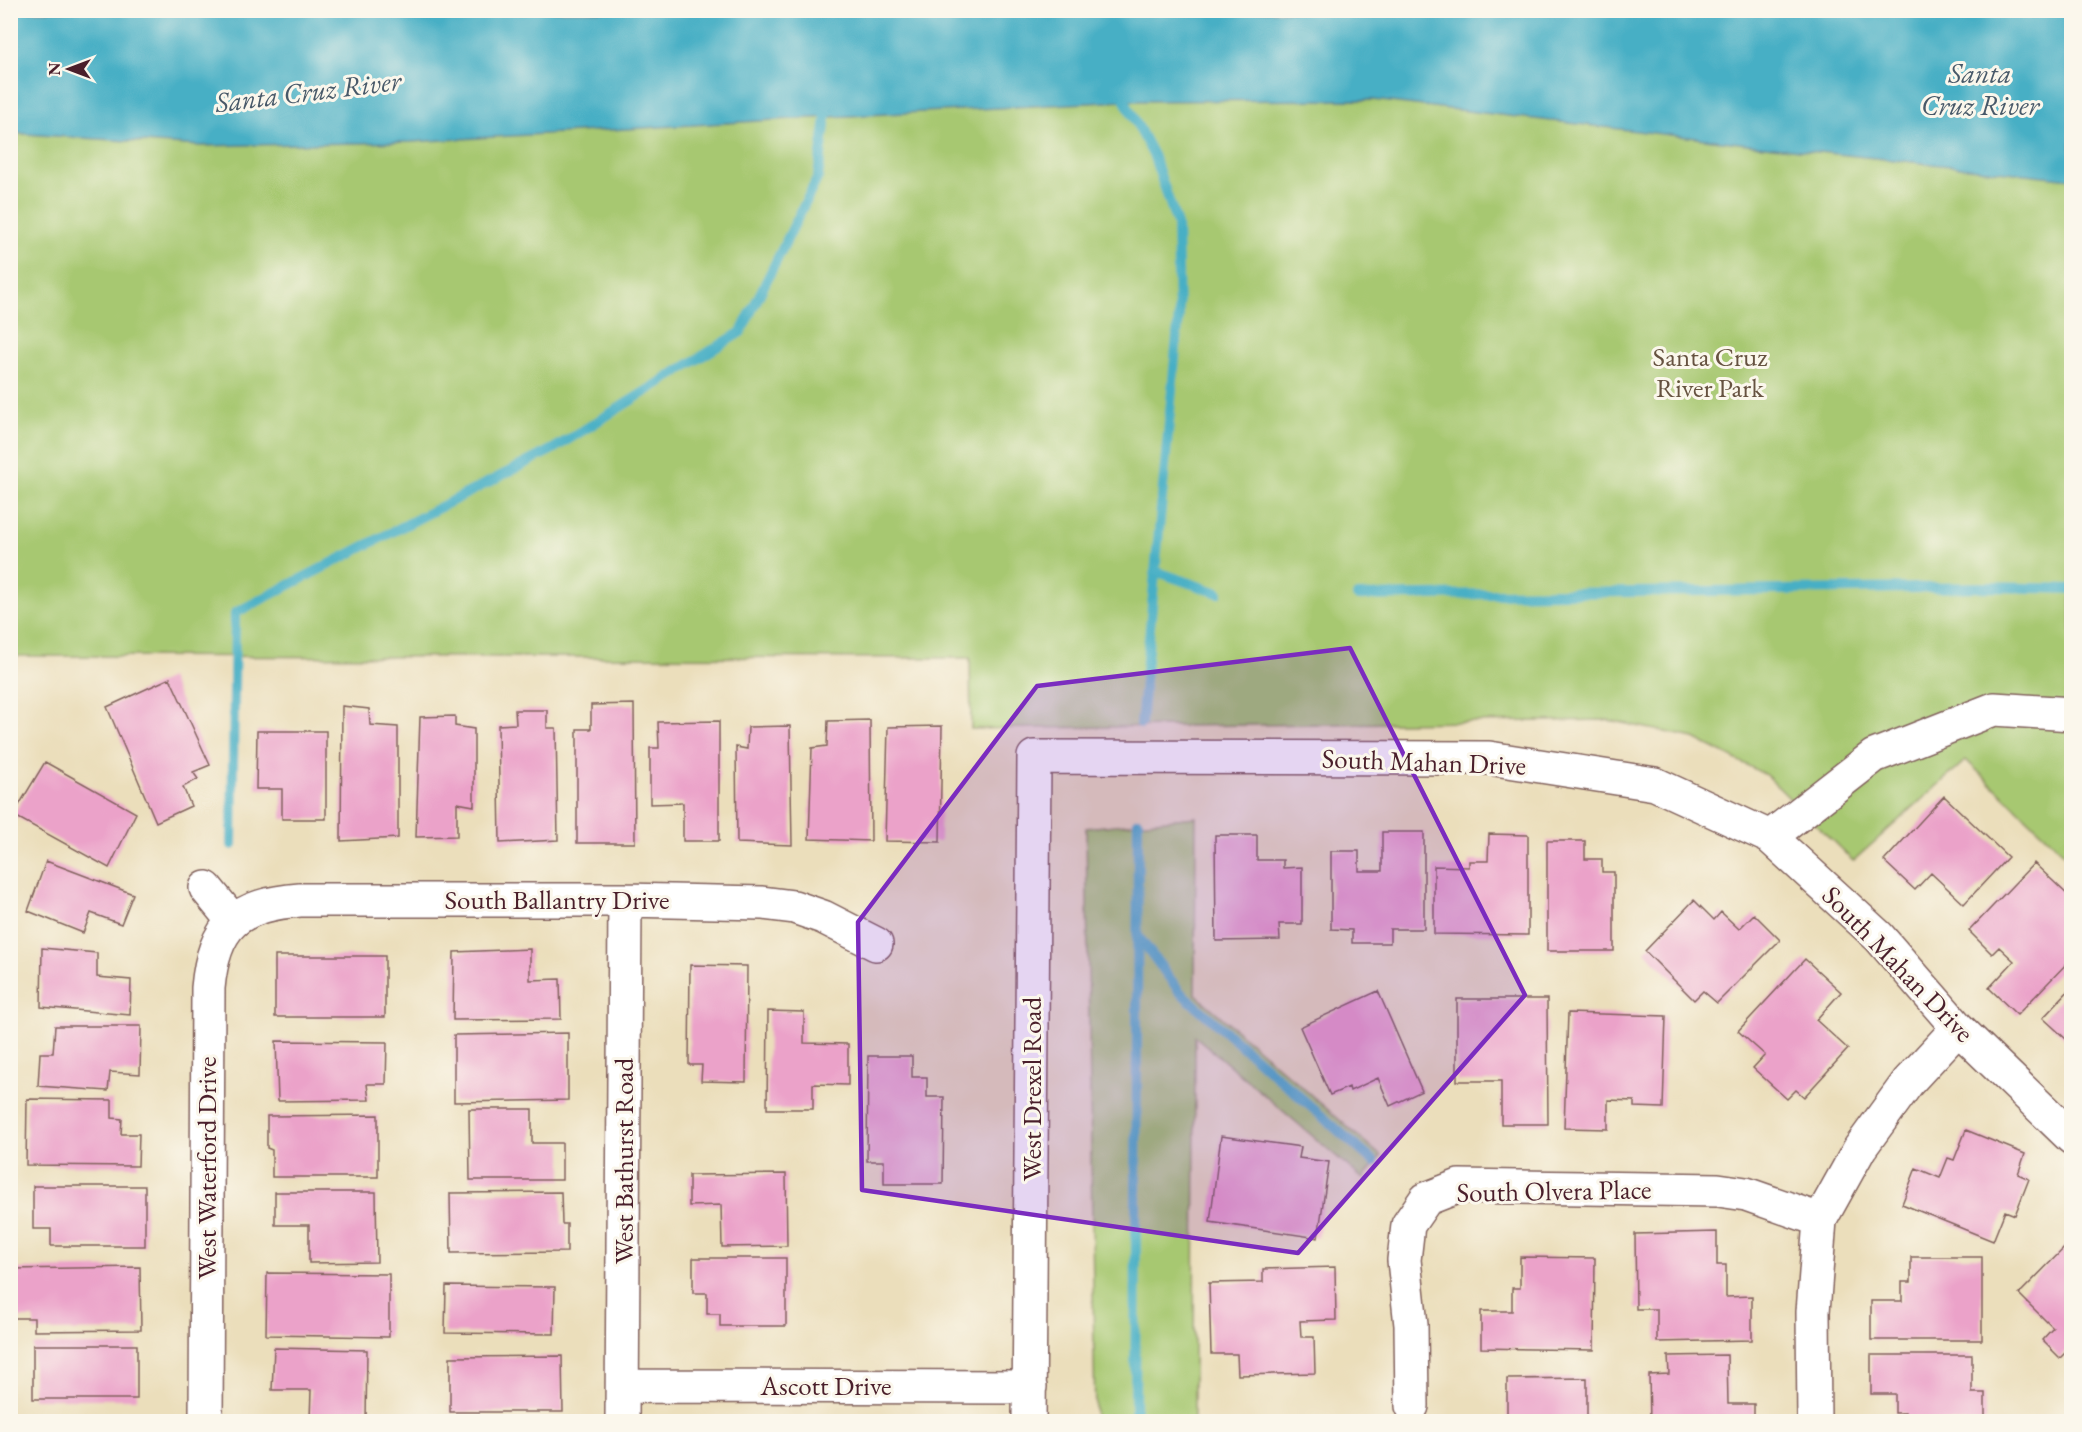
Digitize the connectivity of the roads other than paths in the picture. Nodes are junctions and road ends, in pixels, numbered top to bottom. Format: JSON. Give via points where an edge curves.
{"nodes":[{"id":1,"x":2072,"y":714,"type":"edge"},
{"id":2,"x":1034,"y":757,"type":"joint"},
{"id":3,"x":1770,"y":837,"type":"junction"},
{"id":4,"x":206,"y":888,"type":"dead end"},
{"id":5,"x":625,"y":900,"type":"junction"},
{"id":6,"x":233,"y":921,"type":"junction"},
{"id":7,"x":876,"y":944,"type":"dead end"},
{"id":8,"x":1958,"y":1028,"type":"junction"},
{"id":9,"x":2072,"y":1138,"type":"edge"},
{"id":10,"x":1820,"y":1220,"type":"junction"},
{"id":11,"x":623,"y":1386,"type":"junction"},
{"id":12,"x":1030,"y":1387,"type":"junction"},
{"id":13,"x":1412,"y":1406,"type":"dead end"},
{"id":14,"x":206,"y":1422,"type":"edge"},
{"id":15,"x":622,"y":1422,"type":"edge"},
{"id":16,"x":1029,"y":1422,"type":"edge"},
{"id":17,"x":1814,"y":1422,"type":"edge"}],
"edges":[{"from":1,"to":3,"type":"street","via":[[1994,709],[1874,756]]},
{"from":2,"to":3,"type":"street","name":"South Mahan Drive","via":[[1489,758],[1655,784]]},
{"from":2,"to":12,"type":"street","name":"West Drexel Road"},
{"from":3,"to":8,"type":"street","name":"South Mahan Drive","via":[[1879,937]]},
{"from":4,"to":6,"type":"street"},
{"from":5,"to":6,"type":"street","name":"South Ballantry Drive","via":[[300,900],[254,908]]},
{"from":5,"to":7,"type":"street","name":"South Ballantry Drive","via":[[794,907]]},
{"from":5,"to":11,"type":"street","name":"West Bathurst Road"},
{"from":6,"to":14,"type":"street","name":"West Waterford Drive","via":[[218,939],[210,963],[208,988]]},
{"from":8,"to":9,"type":"street","name":"South Mahan Drive"},
{"from":8,"to":10,"type":"street","via":[[1908,1082],[1860,1148]]},
{"from":10,"to":13,"type":"street","name":"South Olvera Place","via":[[1746,1194],[1718,1190],[1459,1186],[1426,1199],[1408,1225],[1404,1260],[1411,1325]]},
{"from":10,"to":17,"type":"street","via":[[1813,1312]]},
{"from":11,"to":12,"type":"street","name":"Ascott Drive"},
{"from":11,"to":15,"type":"street","name":"West Bathurst Road"},
{"from":12,"to":16,"type":"street","name":"West Drexel Road"}]}
